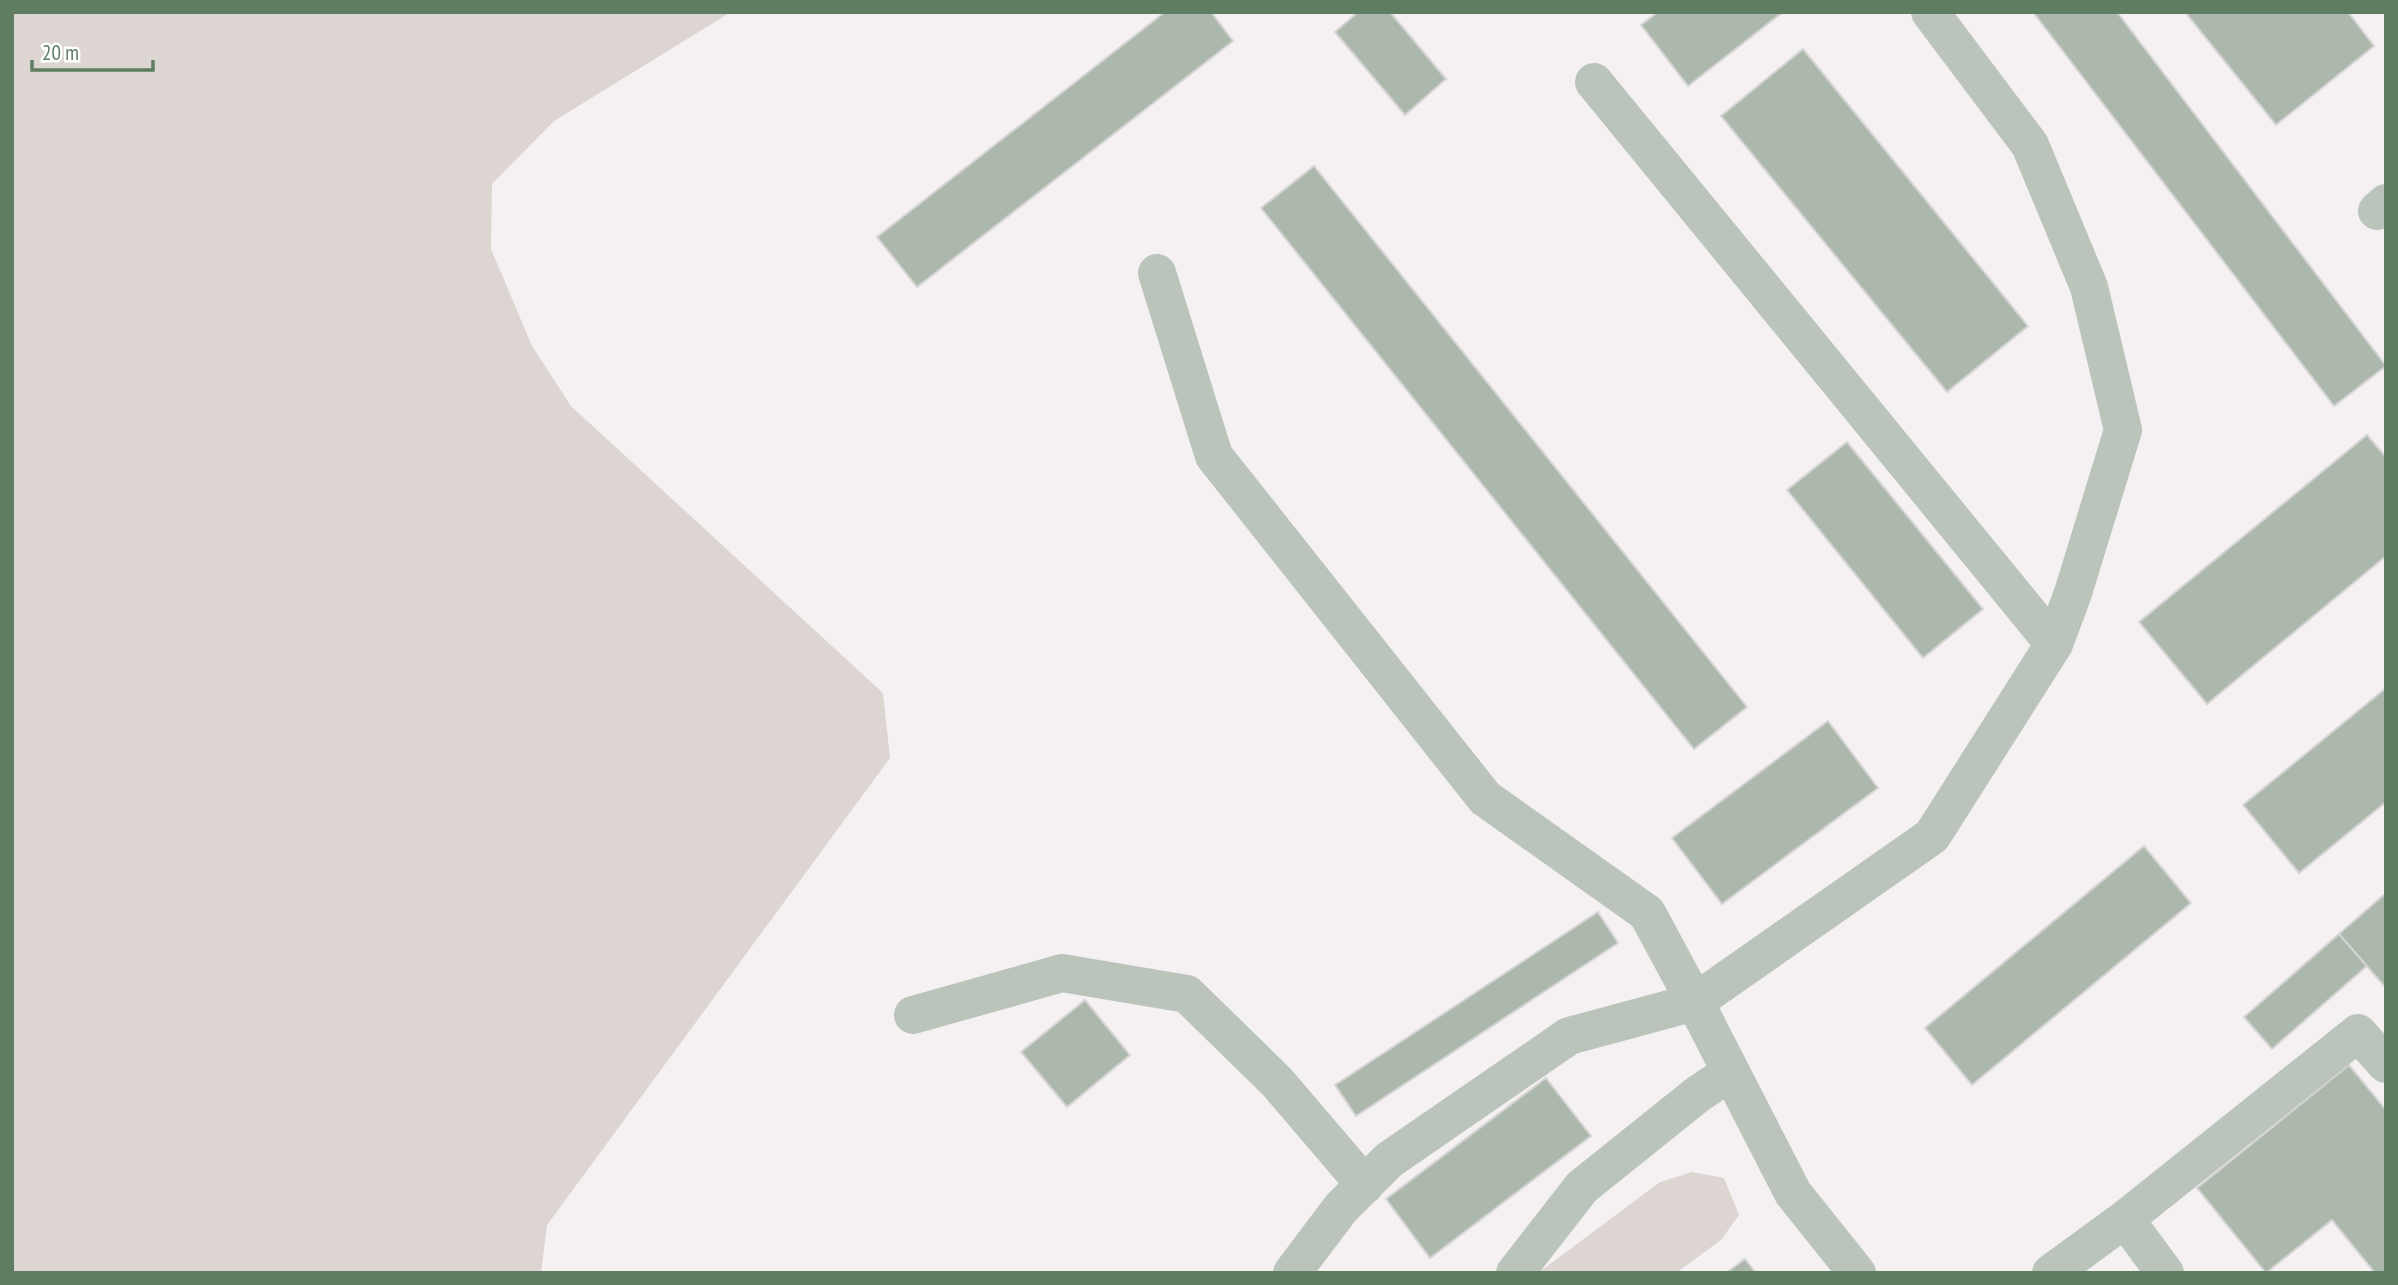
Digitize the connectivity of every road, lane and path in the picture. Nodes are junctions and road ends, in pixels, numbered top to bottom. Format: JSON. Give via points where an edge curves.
{"nodes":[{"id":1,"x":1930,"y":12,"type":"edge"},
{"id":2,"x":1594,"y":82,"type":"dead end"},
{"id":3,"x":1157,"y":273,"type":"dead end"},
{"id":4,"x":2054,"y":644,"type":"junction"},
{"id":5,"x":1695,"y":1002,"type":"junction"},
{"id":6,"x":913,"y":1015,"type":"dead end"},
{"id":7,"x":2386,"y":1064,"type":"edge"},
{"id":8,"x":1731,"y":1072,"type":"junction"},
{"id":9,"x":1365,"y":1185,"type":"junction"},
{"id":10,"x":2125,"y":1219,"type":"junction"},
{"id":11,"x":1292,"y":1273,"type":"edge"},
{"id":12,"x":1515,"y":1273,"type":"edge"},
{"id":13,"x":1857,"y":1273,"type":"edge"},
{"id":14,"x":2051,"y":1273,"type":"edge"},
{"id":15,"x":2165,"y":1273,"type":"edge"}],
"edges":[{"from":1,"to":4,"type":"lane","via":[[2030,145],[2089,287],[2123,430]]},
{"from":2,"to":4,"type":"lane"},
{"from":3,"to":5,"type":"lane","via":[[1214,456],[1485,798],[1647,913]]},
{"from":4,"to":5,"type":"lane","via":[[1932,836]]},
{"from":5,"to":8,"type":"lane"},
{"from":5,"to":9,"type":"lane","via":[[1569,1036],[1389,1160]]},
{"from":6,"to":9,"type":"lane","via":[[1062,973],[1187,994],[1277,1082]]},
{"from":7,"to":10,"type":"lane","via":[[2358,1033]]},
{"from":8,"to":12,"type":"lane","via":[[1582,1187]]},
{"from":8,"to":13,"type":"lane","via":[[1793,1193]]},
{"from":9,"to":11,"type":"lane","via":[[1341,1208]]},
{"from":10,"to":14,"type":"lane"},
{"from":10,"to":15,"type":"lane"}]}
